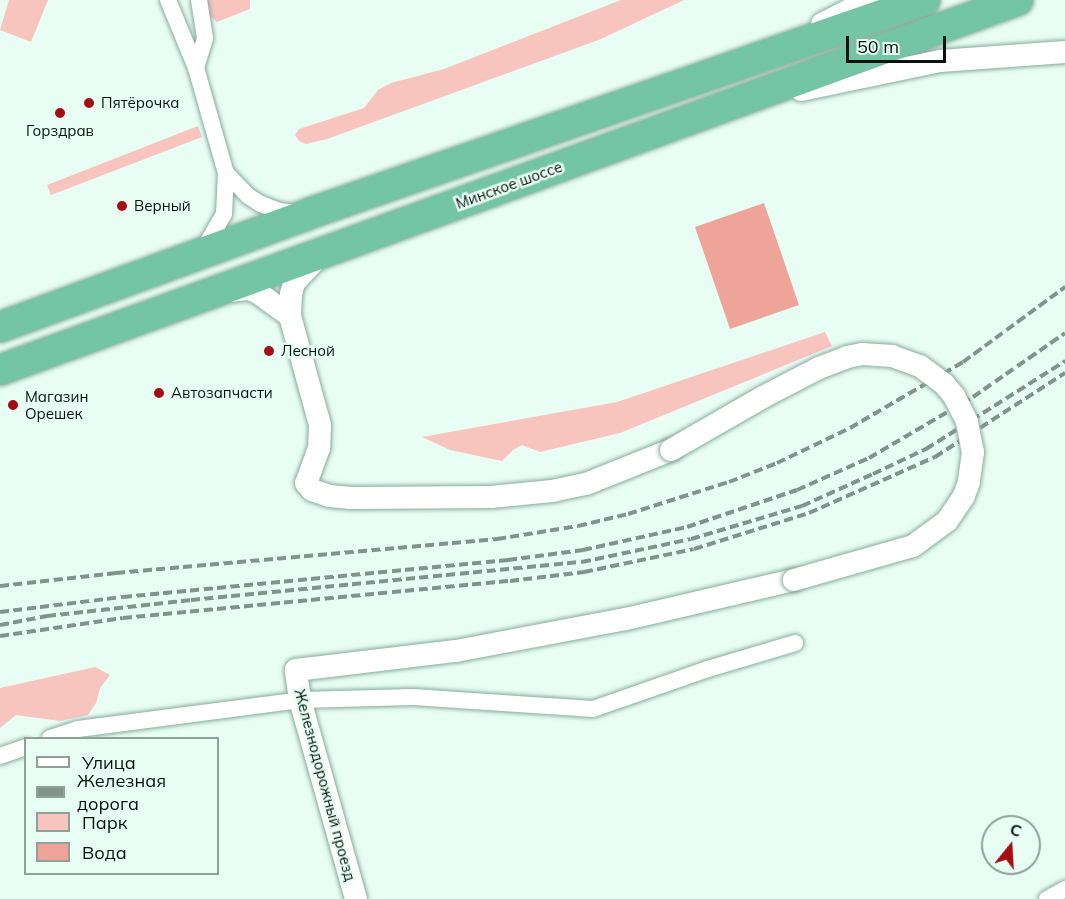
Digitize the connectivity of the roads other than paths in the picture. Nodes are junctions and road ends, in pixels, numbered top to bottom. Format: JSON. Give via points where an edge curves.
{"nodes":[{"id":1,"x":168,"y":0,"type":"edge"},
{"id":2,"x":199,"y":0,"type":"edge"},
{"id":3,"x":869,"y":0,"type":"edge"},
{"id":4,"x":925,"y":0,"type":"edge"},
{"id":5,"x":1018,"y":0,"type":"edge"},
{"id":6,"x":1065,"y":52,"type":"edge"},
{"id":7,"x":196,"y":68,"type":"junction"},
{"id":8,"x":736,"y":68,"type":"junction"},
{"id":9,"x":741,"y":102,"type":"junction"},
{"id":10,"x":226,"y":173,"type":"junction"},
{"id":11,"x":308,"y":214,"type":"junction"},
{"id":12,"x":327,"y":250,"type":"junction"},
{"id":13,"x":201,"y":254,"type":"junction"},
{"id":14,"x":213,"y":293,"type":"junction"},
{"id":15,"x":290,"y":316,"type":"junction"},
{"id":16,"x":0,"y":327,"type":"edge"},
{"id":17,"x":0,"y":370,"type":"edge"},
{"id":18,"x":795,"y":643,"type":"dead end"},
{"id":19,"x":300,"y":699,"type":"junction"},
{"id":20,"x":53,"y":737,"type":"edge"},
{"id":21,"x":24,"y":748,"type":"edge"},
{"id":22,"x":0,"y":756,"type":"edge"},
{"id":23,"x":1065,"y":890,"type":"edge"},
{"id":24,"x":356,"y":899,"type":"edge"},
{"id":25,"x":1047,"y":899,"type":"edge"}],
"edges":[{"from":1,"to":7,"type":"street"},
{"from":2,"to":7,"type":"street","via":[[205,38]]},
{"from":3,"to":8,"type":"street"},
{"from":4,"to":8,"type":"highway"},
{"from":5,"to":9,"type":"highway","name":"Минское шоссе"},
{"from":6,"to":9,"type":"street","via":[[940,62]]},
{"from":7,"to":10,"type":"street"},
{"from":8,"to":11,"type":"highway"},
{"from":9,"to":12,"type":"highway","name":"Минское шоссе"},
{"from":10,"to":11,"type":"street","via":[[261,204],[279,211]]},
{"from":10,"to":13,"type":"street","via":[[224,214]]},
{"from":11,"to":13,"type":"highway"},
{"from":12,"to":14,"type":"highway","name":"Минское шоссе"},
{"from":12,"to":15,"type":"street","via":[[294,282]]},
{"from":13,"to":16,"type":"highway"},
{"from":14,"to":15,"type":"street","via":[[257,292]]},
{"from":14,"to":17,"type":"highway","name":"Минское шоссе"},
{"from":15,"to":19,"type":"street","name":"Железнодорожный проезд","bridge":true,"via":[[320,424],[319,448],[306,483],[318,492],[352,498],[492,497],[552,491],[605,478],[671,450],[819,368],[862,354],[892,356],[920,366],[944,384],[967,422],[973,452],[966,489],[947,521],[913,546],[794,580],[626,619],[456,651],[296,670]]},
{"from":18,"to":19,"type":"street","via":[[593,709],[413,697]]},
{"from":19,"to":20,"type":"street","via":[[78,729]]},
{"from":19,"to":24,"type":"street","name":"Железнодорожный проезд"},
{"from":21,"to":22,"type":"street"},
{"from":23,"to":25,"type":"street"}]}
